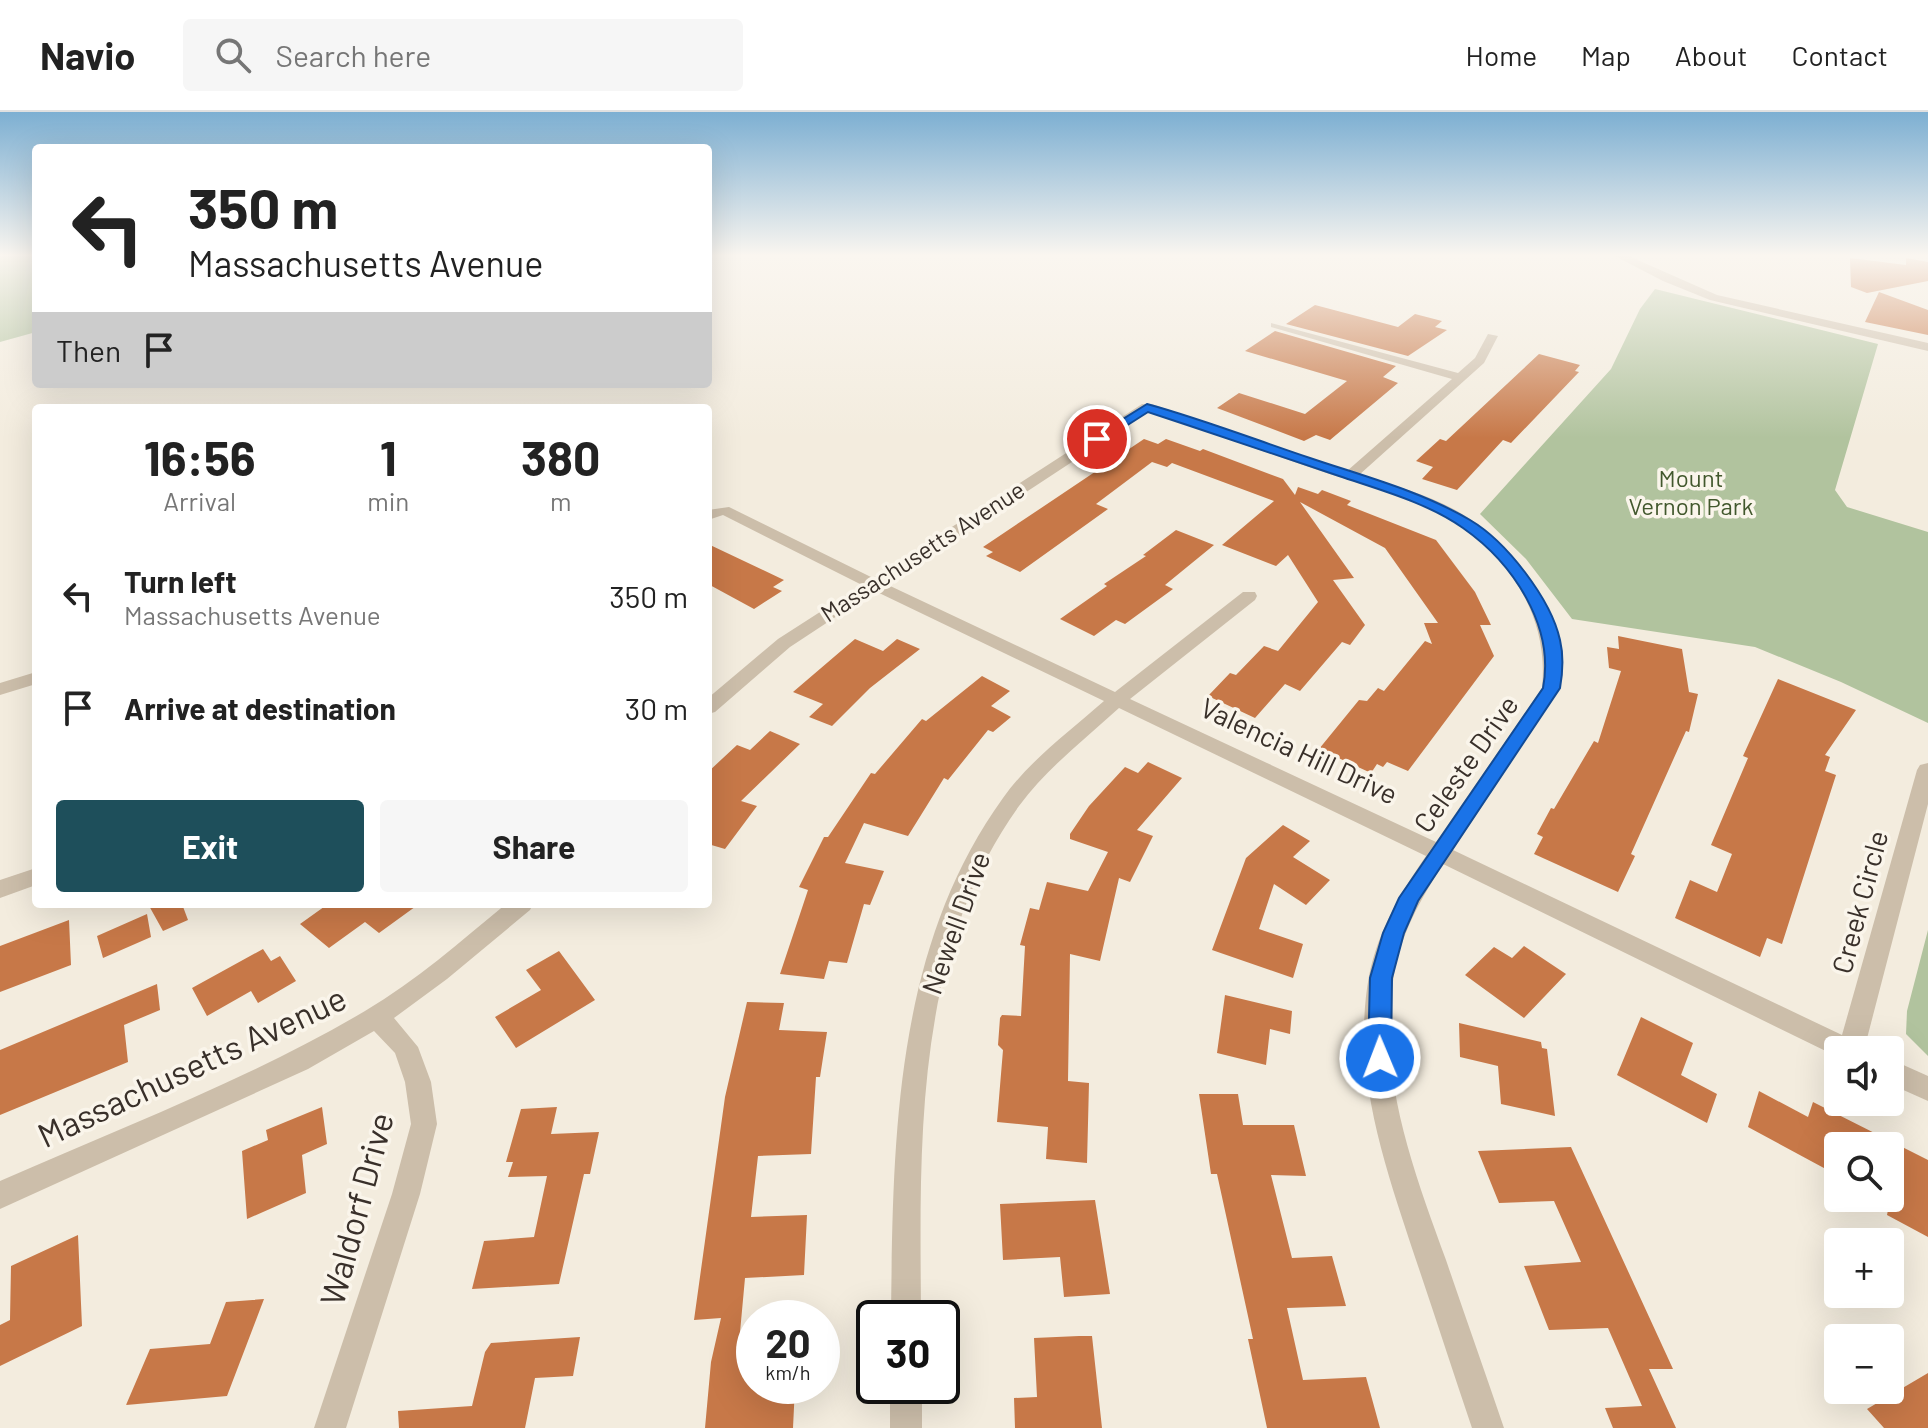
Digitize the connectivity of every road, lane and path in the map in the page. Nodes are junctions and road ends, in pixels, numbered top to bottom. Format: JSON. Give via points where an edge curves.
{"nodes":[{"id":1,"x":1790,"y":315,"type":"edge"},
{"id":2,"x":1275,"y":325,"type":"dead end"},
{"id":3,"x":1492,"y":336,"type":"dead end"},
{"id":4,"x":1928,"y":347,"type":"edge"},
{"id":5,"x":1460,"y":377,"type":"junction"},
{"id":6,"x":1147,"y":407,"type":"joint"},
{"id":7,"x":1349,"y":476,"type":"junction"},
{"id":8,"x":716,"y":512,"type":"edge"},
{"id":9,"x":872,"y":584,"type":"junction"},
{"id":10,"x":1249,"y":596,"type":"dead end"},
{"id":11,"x":32,"y":679,"type":"edge"},
{"id":12,"x":0,"y":689,"type":"edge"},
{"id":13,"x":1115,"y":700,"type":"junction"},
{"id":14,"x":712,"y":705,"type":"edge"},
{"id":15,"x":1927,"y":770,"type":"edge"},
{"id":16,"x":1438,"y":852,"type":"junction"},
{"id":17,"x":32,"y":877,"type":"edge"},
{"id":18,"x":0,"y":889,"type":"edge"},
{"id":19,"x":518,"y":908,"type":"edge"},
{"id":20,"x":377,"y":1017,"type":"junction"},
{"id":21,"x":1853,"y":1036,"type":"edge"},
{"id":22,"x":1824,"y":1038,"type":"edge"},
{"id":23,"x":1904,"y":1078,"type":"edge"},
{"id":24,"x":1928,"y":1089,"type":"edge"},
{"id":25,"x":0,"y":1195,"type":"edge"},
{"id":26,"x":906,"y":1300,"type":"edge"},
{"id":27,"x":906,"y":1404,"type":"edge"},
{"id":28,"x":330,"y":1428,"type":"edge"},
{"id":29,"x":906,"y":1428,"type":"edge"},
{"id":30,"x":1488,"y":1428,"type":"edge"}],
"edges":[{"from":1,"to":4,"type":"street"},
{"from":2,"to":5,"type":"street"},
{"from":3,"to":5,"type":"street","via":[[1480,360]]},
{"from":5,"to":7,"type":"street"},
{"from":6,"to":7,"type":"street","name":"Celeste Drive"},
{"from":6,"to":9,"type":"street","name":"Massachusetts Avenue"},
{"from":7,"to":16,"type":"street","name":"Celeste Drive","via":[[1437,507],[1491,543],[1528,588],[1552,638],[1556,666],[1551,688]]},
{"from":8,"to":9,"type":"street","name":"Valencia Hill Drive"},
{"from":9,"to":13,"type":"street","name":"Valencia Hill Drive"},
{"from":9,"to":14,"type":"street","name":"Massachusetts Avenue","via":[[784,643]]},
{"from":10,"to":13,"type":"street","name":"Newell Drive"},
{"from":11,"to":12,"type":"street"},
{"from":13,"to":16,"type":"street","name":"Valencia Hill Drive"},
{"from":13,"to":26,"type":"street","name":"Newell Drive","via":[[1011,801],[990,832],[948,928],[915,1063],[906,1155]]},
{"from":15,"to":21,"type":"street","name":"Creek Circle"},
{"from":16,"to":22,"type":"street","name":"Valencia Hill Drive"},
{"from":16,"to":30,"type":"street","name":"Celeste Drive","via":[[1399,921],[1381,978],[1383,1105]]},
{"from":17,"to":18,"type":"street"},
{"from":19,"to":20,"type":"street","name":"Massachusetts Avenue"},
{"from":20,"to":25,"type":"street","name":"Massachusetts Avenue","via":[[211,1103]]},
{"from":20,"to":28,"type":"street","name":"Waldorf Drive","via":[[405,1047],[418,1082],[424,1124]]},
{"from":23,"to":24,"type":"street"},
{"from":27,"to":29,"type":"street"}]}
